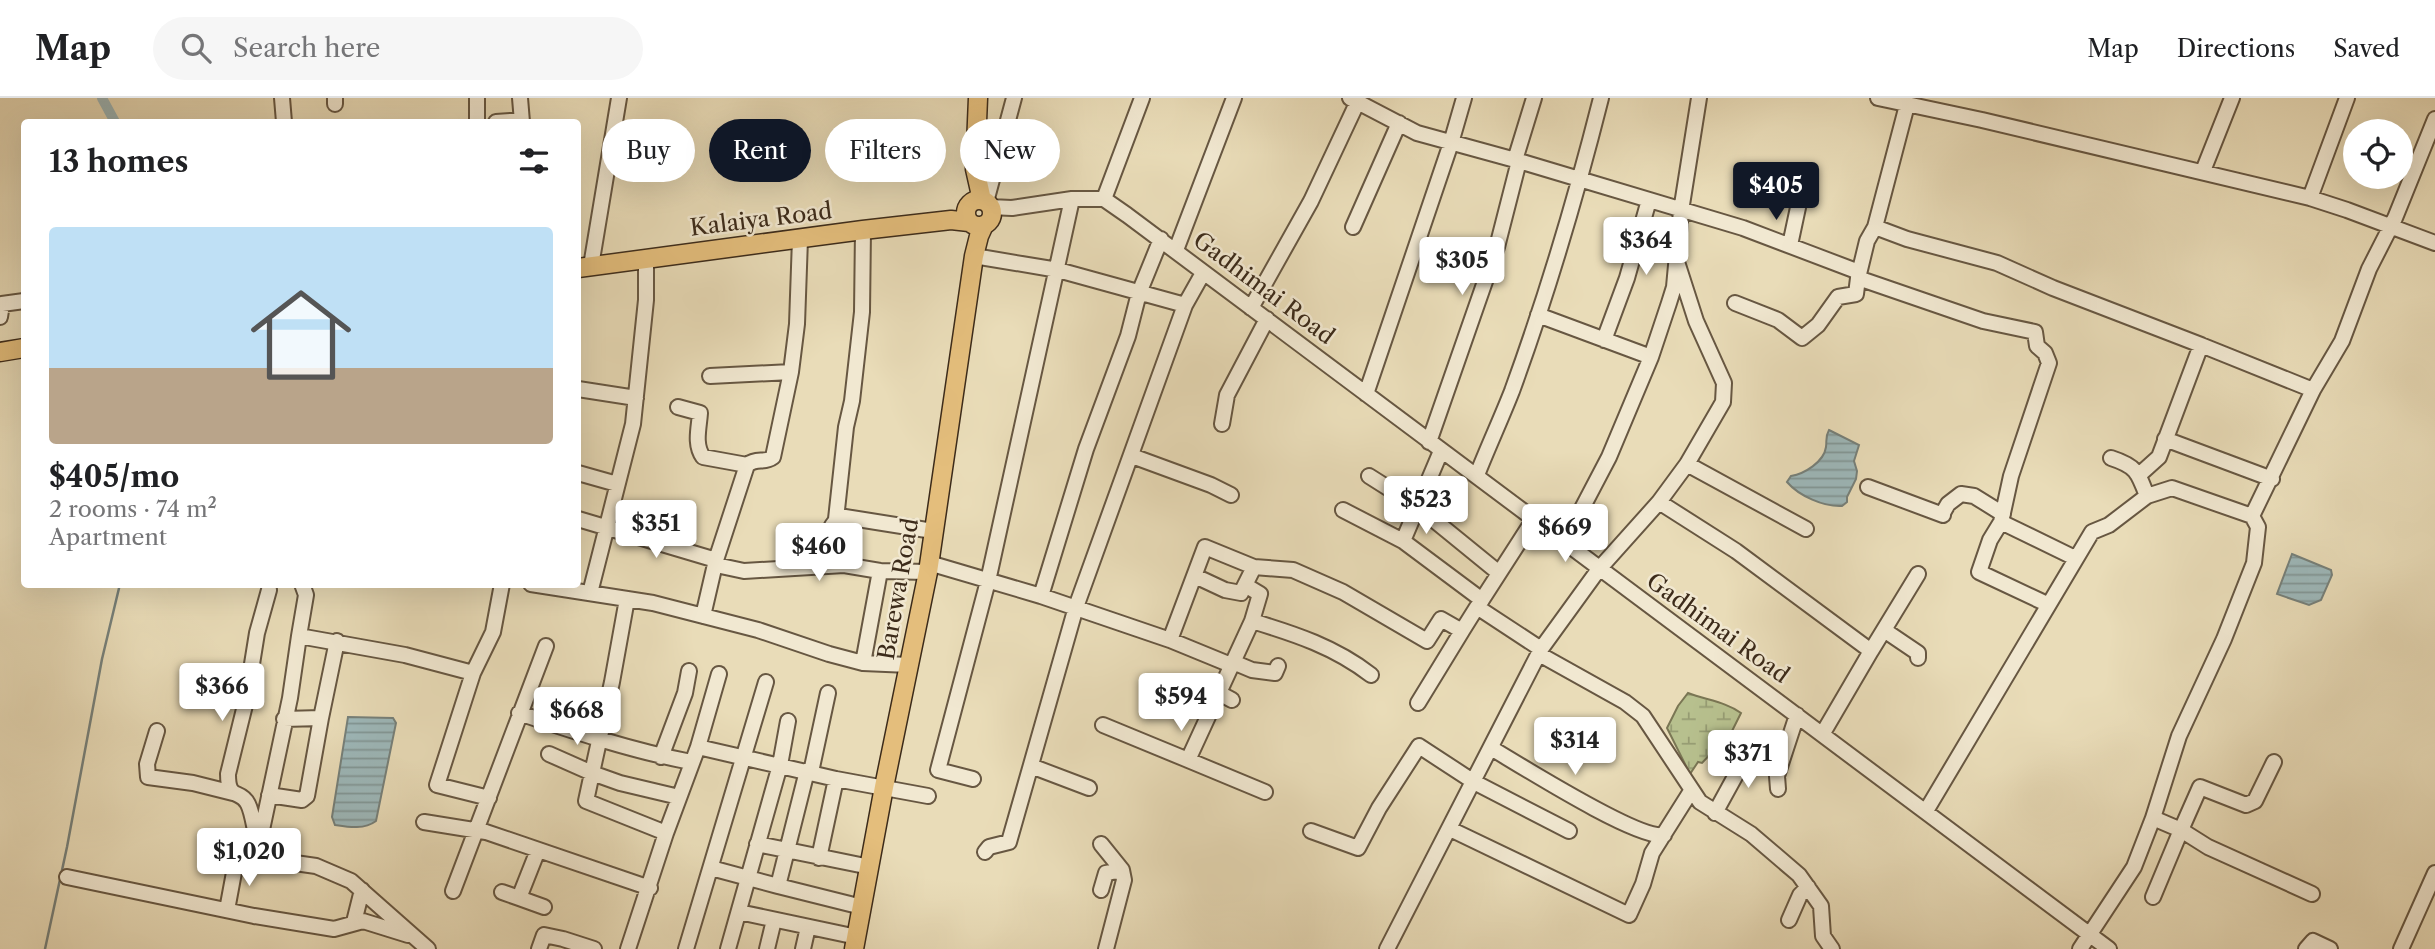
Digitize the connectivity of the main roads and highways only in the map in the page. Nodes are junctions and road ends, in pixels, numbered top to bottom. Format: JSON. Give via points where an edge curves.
{"nodes":[{"id":1,"x":978,"y":98,"type":"edge"},
{"id":2,"x":977,"y":213,"type":"junction"},
{"id":3,"x":584,"y":267,"type":"edge"},
{"id":4,"x":21,"y":348,"type":"edge"},
{"id":5,"x":0,"y":352,"type":"edge"},
{"id":6,"x":856,"y":943,"type":"edge"}],
"edges":[{"from":1,"to":2,"type":"main road","name":"Barewa Road"},
{"from":2,"to":3,"type":"main road","name":"Kalaiya Road"},
{"from":2,"to":6,"type":"main road","name":"Barewa Road","via":[[928,567]]},
{"from":4,"to":5,"type":"main road"}]}
